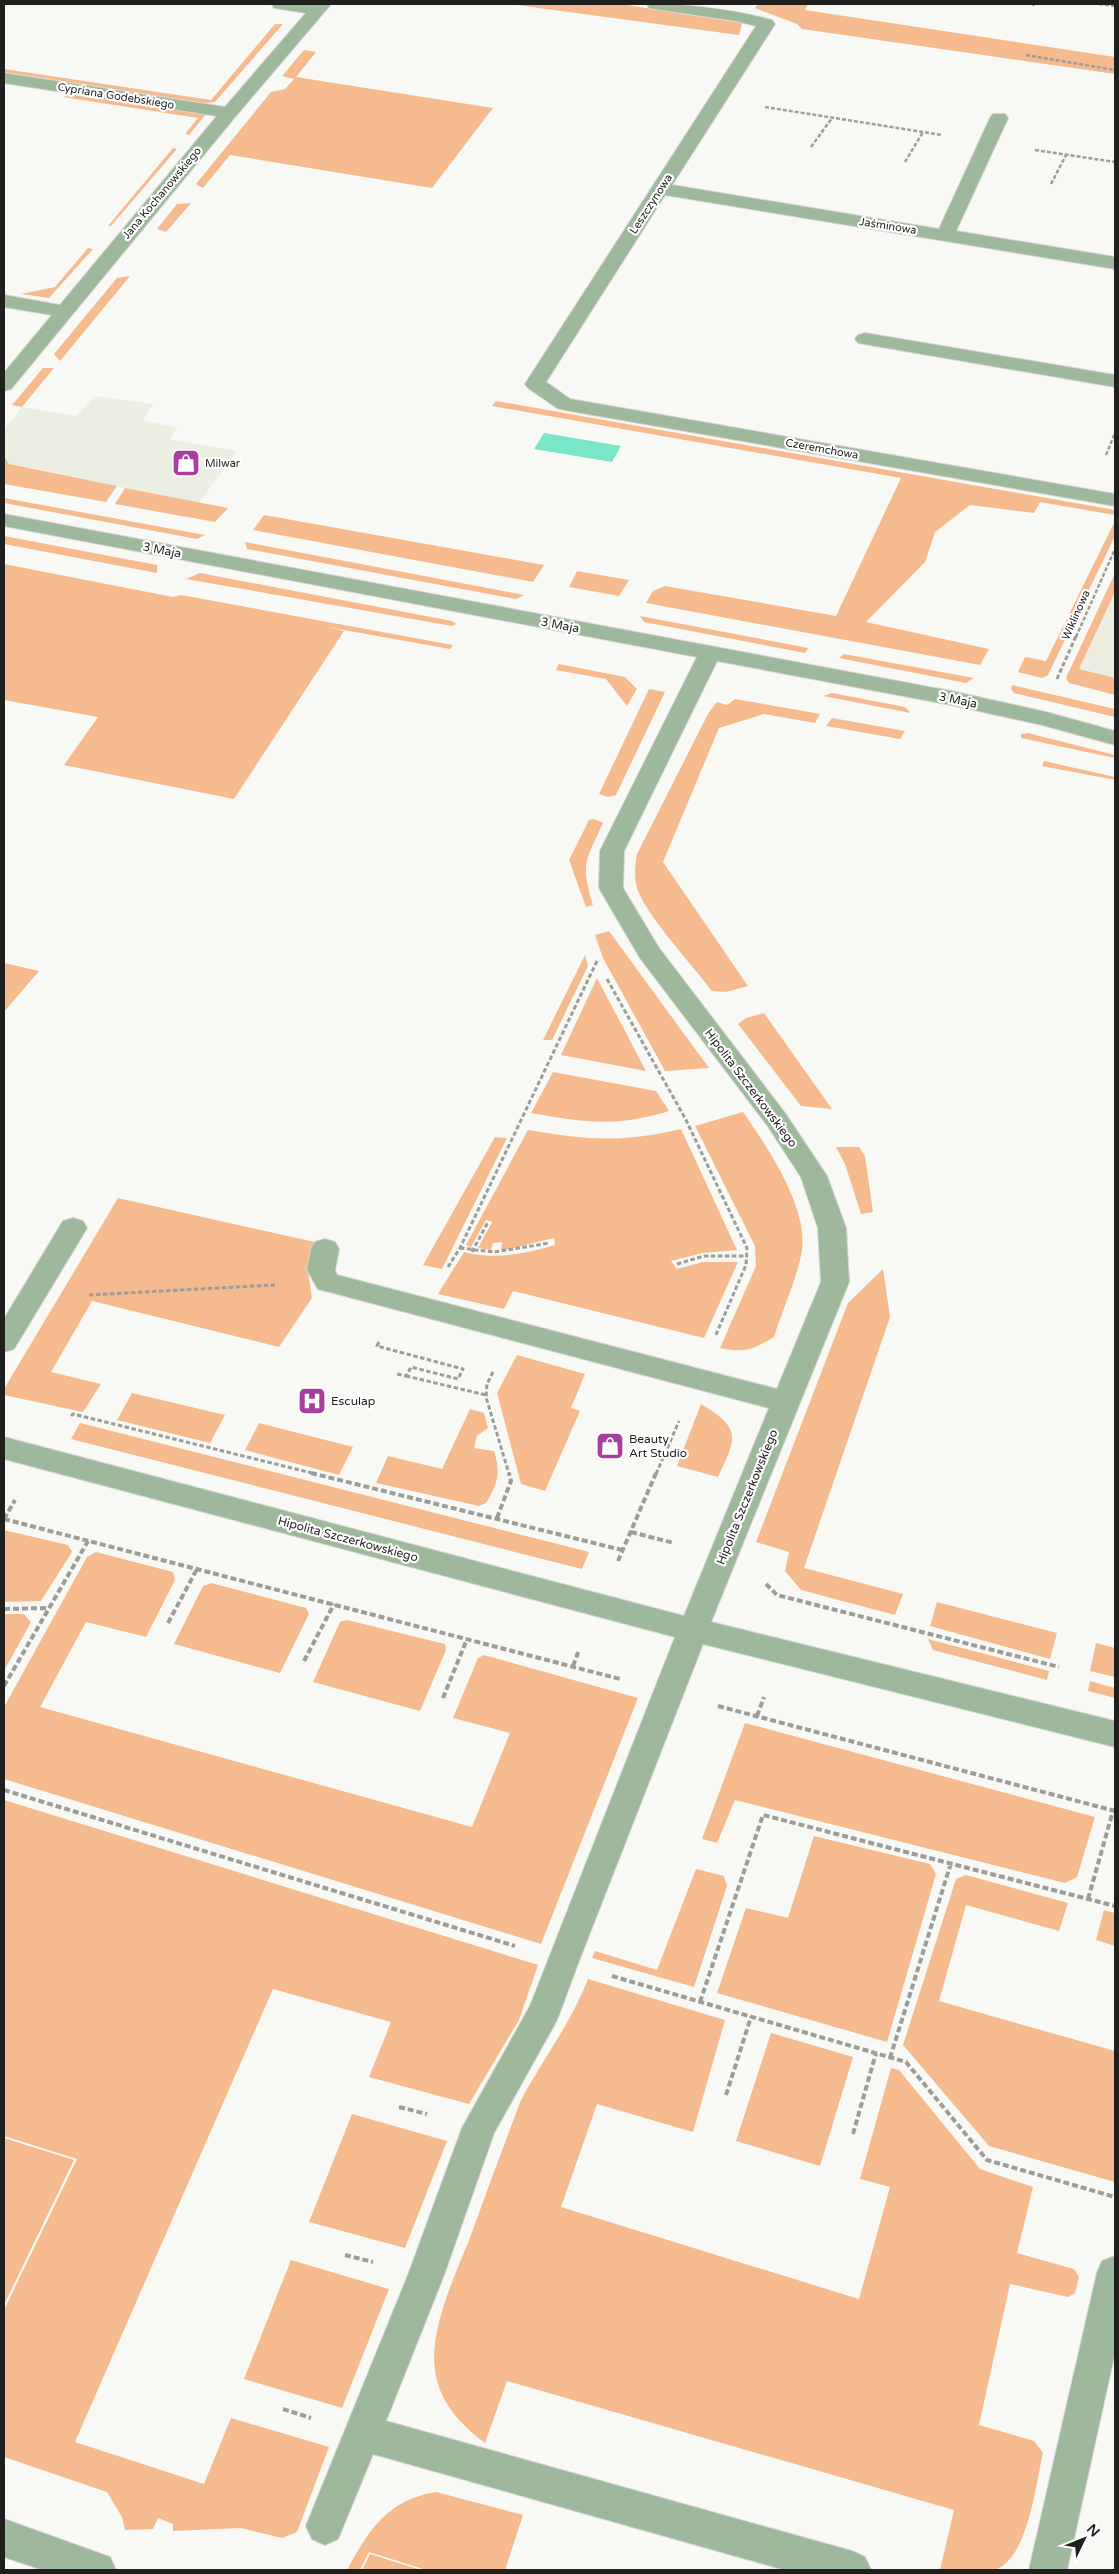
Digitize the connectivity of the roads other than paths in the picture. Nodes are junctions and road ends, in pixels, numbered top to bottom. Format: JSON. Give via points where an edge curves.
{"nodes":[{"id":1,"x":280,"y":4,"type":"edge"},
{"id":2,"x":655,"y":4,"type":"edge"},
{"id":3,"x":320,"y":6,"type":"edge"},
{"id":4,"x":4,"y":78,"type":"edge"},
{"id":5,"x":229,"y":113,"type":"junction"},
{"id":6,"x":998,"y":118,"type":"dead end"},
{"id":7,"x":661,"y":189,"type":"junction"},
{"id":8,"x":946,"y":235,"type":"junction"},
{"id":9,"x":1115,"y":262,"type":"edge"},
{"id":10,"x":4,"y":301,"type":"edge"},
{"id":11,"x":64,"y":311,"type":"junction"},
{"id":12,"x":865,"y":339,"type":"dead end"},
{"id":13,"x":1115,"y":381,"type":"edge"},
{"id":14,"x":535,"y":384,"type":"joint"},
{"id":15,"x":4,"y":385,"type":"edge"},
{"id":16,"x":1115,"y":500,"type":"edge"},
{"id":17,"x":4,"y":520,"type":"edge"},
{"id":18,"x":710,"y":653,"type":"junction"},
{"id":19,"x":1115,"y":738,"type":"edge"},
{"id":20,"x":74,"y":1228,"type":"dead end"},
{"id":21,"x":325,"y":1249,"type":"dead end"},
{"id":22,"x":4,"y":1342,"type":"edge"},
{"id":23,"x":786,"y":1402,"type":"junction"},
{"id":24,"x":4,"y":1448,"type":"edge"},
{"id":25,"x":693,"y":1630,"type":"junction"},
{"id":26,"x":1115,"y":1734,"type":"edge"},
{"id":27,"x":1115,"y":2273,"type":"edge"},
{"id":28,"x":363,"y":2433,"type":"junction"},
{"id":29,"x":325,"y":2526,"type":"dead end"},
{"id":30,"x":4,"y":2538,"type":"edge"},
{"id":31,"x":97,"y":2570,"type":"edge"},
{"id":32,"x":852,"y":2570,"type":"edge"},
{"id":33,"x":1048,"y":2570,"type":"edge"}],
"edges":[{"from":1,"to":3,"type":"street"},
{"from":2,"to":7,"type":"street","name":"Leszczynowa","via":[[737,16],[766,24]]},
{"from":3,"to":5,"type":"street","name":"Jana Kochanowskiego"},
{"from":4,"to":5,"type":"street","name":"Cypriana Godebskiego"},
{"from":5,"to":11,"type":"street","name":"Jana Kochanowskiego"},
{"from":6,"to":8,"type":"street"},
{"from":7,"to":8,"type":"street","name":"Jaśminowa"},
{"from":7,"to":14,"type":"street","name":"Leszczynowa"},
{"from":8,"to":9,"type":"street","name":"Jaśminowa"},
{"from":10,"to":11,"type":"street"},
{"from":11,"to":15,"type":"street","name":"Jana Kochanowskiego"},
{"from":12,"to":13,"type":"street"},
{"from":14,"to":16,"type":"street","name":"Czeremchowa","via":[[564,404]]},
{"from":17,"to":18,"type":"street","name":"3 Maja"},
{"from":18,"to":19,"type":"street","name":"3 Maja","via":[[951,698]]},
{"from":18,"to":23,"type":"street","name":"Hipolita Szczerkowskiego","via":[[612,851],[611,888],[649,952],[776,1118],[814,1176],[832,1228],[835,1282]]},
{"from":20,"to":22,"type":"street"},
{"from":21,"to":23,"type":"street","via":[[321,1270],[328,1282]]},
{"from":23,"to":25,"type":"street","name":"Hipolita Szczerkowskiego"},
{"from":24,"to":25,"type":"street","name":"Hipolita Szczerkowskiego"},
{"from":25,"to":26,"type":"street","name":"Hipolita Szczerkowskiego"},
{"from":25,"to":28,"type":"street","via":[[545,2010],[479,2128],[426,2275]]},
{"from":27,"to":33,"type":"street"},
{"from":28,"to":29,"type":"street"},
{"from":28,"to":32,"type":"street"},
{"from":30,"to":31,"type":"street"}]}
